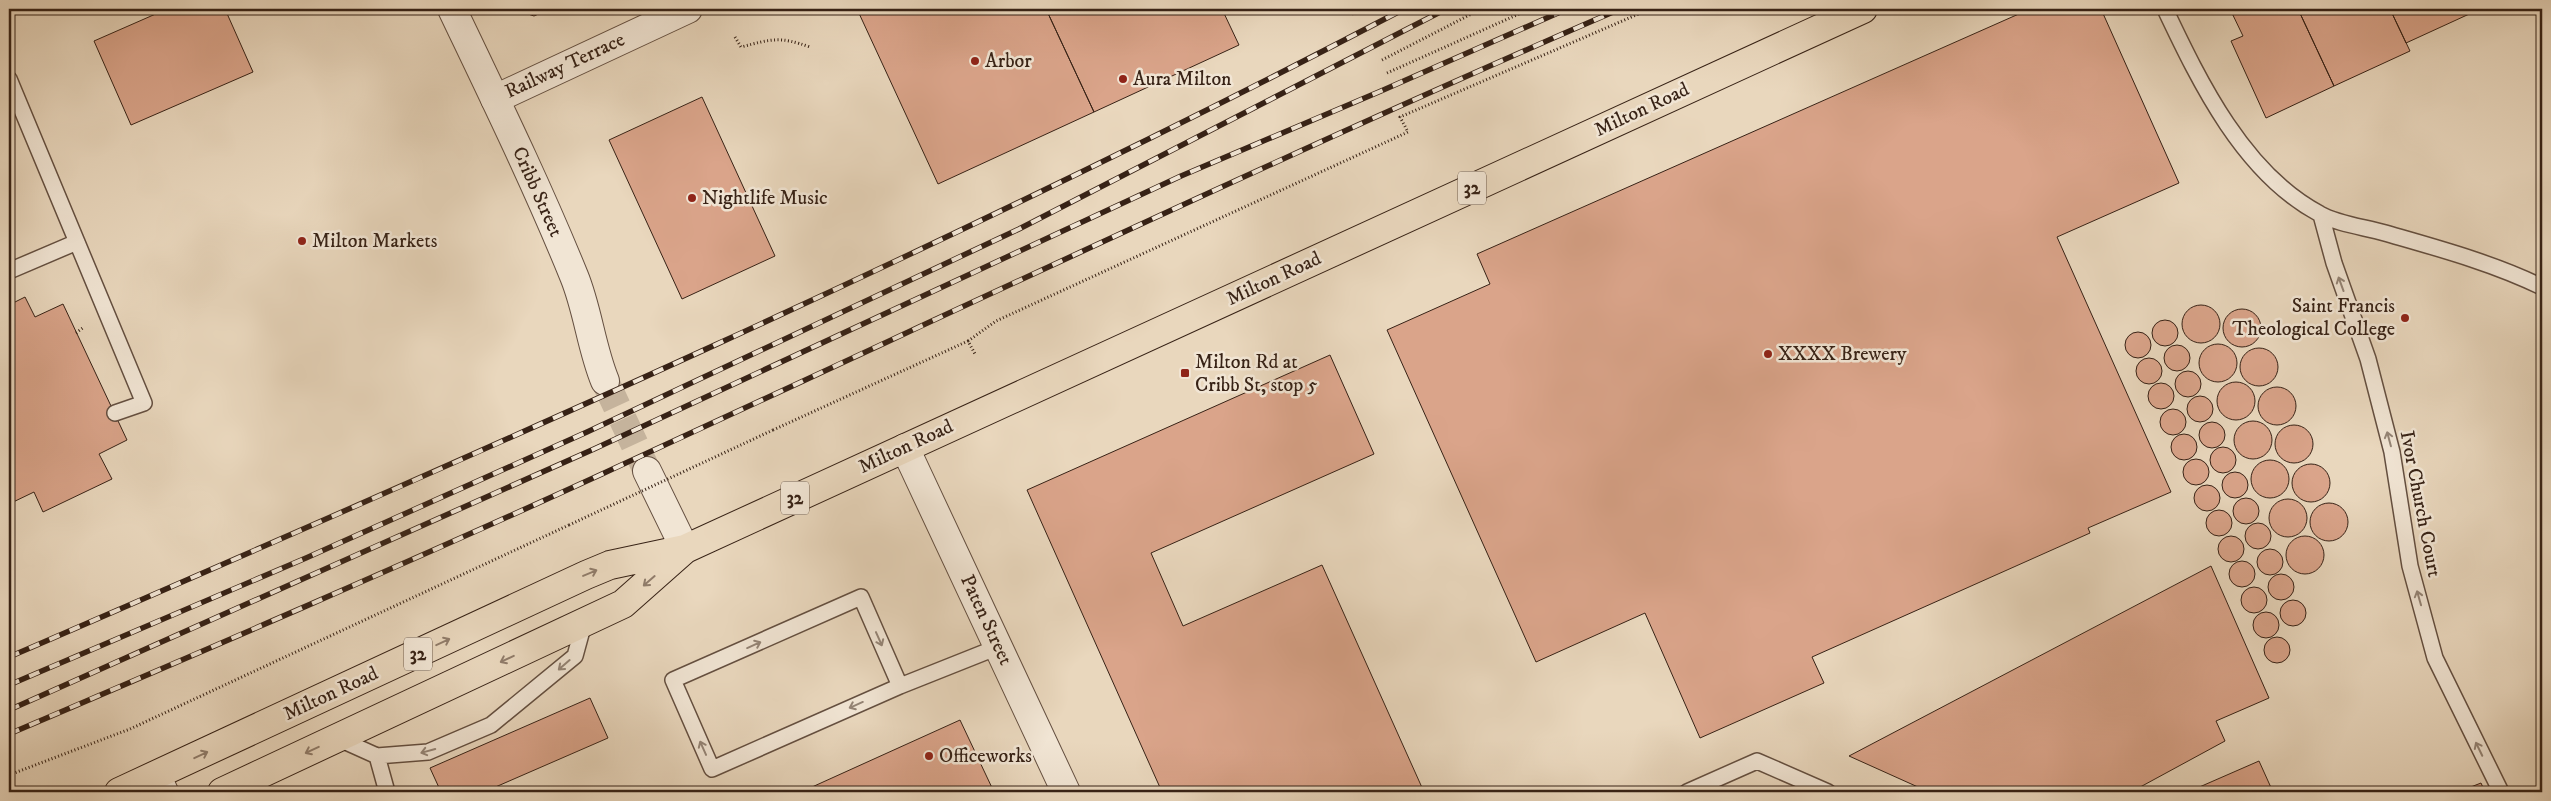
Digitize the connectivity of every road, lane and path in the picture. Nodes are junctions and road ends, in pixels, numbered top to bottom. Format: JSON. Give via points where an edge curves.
{"nodes":[{"id":1,"x":452,"y":9,"type":"edge"},
{"id":2,"x":688,"y":9,"type":"edge"},
{"id":3,"x":1363,"y":9,"type":"edge"},
{"id":4,"x":1482,"y":9,"type":"edge"},
{"id":5,"x":1530,"y":9,"type":"edge"},
{"id":6,"x":1650,"y":9,"type":"edge"},
{"id":7,"x":1863,"y":9,"type":"edge"},
{"id":8,"x":2164,"y":9,"type":"edge"},
{"id":9,"x":1352,"y":14,"type":"dead end"},
{"id":10,"x":735,"y":37,"type":"dead end"},
{"id":11,"x":810,"y":47,"type":"dead end"},
{"id":12,"x":1382,"y":60,"type":"dead end"},
{"id":13,"x":1387,"y":73,"type":"dead end"},
{"id":14,"x":9,"y":79,"type":"edge"},
{"id":15,"x":495,"y":99,"type":"junction"},
{"id":16,"x":2321,"y":215,"type":"junction"},
{"id":17,"x":77,"y":242,"type":"junction"},
{"id":18,"x":9,"y":271,"type":"edge"},
{"id":19,"x":2542,"y":287,"type":"edge"},
{"id":20,"x":968,"y":341,"type":"junction"},
{"id":21,"x":975,"y":354,"type":"dead end"},
{"id":22,"x":605,"y":381,"type":"tunnel mouth"},
{"id":23,"x":114,"y":413,"type":"dead end"},
{"id":24,"x":905,"y":448,"type":"junction"},
{"id":25,"x":647,"y":471,"type":"tunnel mouth"},
{"id":26,"x":685,"y":549,"type":"junction"},
{"id":27,"x":584,"y":623,"type":"junction"},
{"id":28,"x":998,"y":647,"type":"junction"},
{"id":29,"x":900,"y":686,"type":"junction"},
{"id":30,"x":337,"y":738,"type":"junction"},
{"id":31,"x":377,"y":756,"type":"junction"},
{"id":32,"x":9,"y":775,"type":"edge"},
{"id":33,"x":160,"y":784,"type":"edge"},
{"id":34,"x":119,"y":792,"type":"edge"},
{"id":35,"x":222,"y":792,"type":"edge"},
{"id":36,"x":388,"y":792,"type":"edge"},
{"id":37,"x":1066,"y":792,"type":"edge"},
{"id":38,"x":1687,"y":792,"type":"edge"},
{"id":39,"x":1828,"y":792,"type":"edge"},
{"id":40,"x":2500,"y":792,"type":"edge"}],
"edges":[{"from":1,"to":15,"type":"street","name":"Cribb Street"},
{"from":2,"to":15,"type":"street","name":"Railway Terrace"},
{"from":3,"to":9,"type":"path"},
{"from":4,"to":12,"type":"path"},
{"from":5,"to":13,"type":"path"},
{"from":6,"to":20,"type":"path","via":[[1400,117],[1408,132],[996,321]]},
{"from":7,"to":24,"type":"main road","name":"Milton Road","number":"32"},
{"from":8,"to":16,"type":"lane","via":[[2214,102],[2252,160],[2276,183]]},
{"from":10,"to":11,"type":"path","via":[[741,48],[773,39],[787,39]]},
{"from":14,"to":17,"type":"lane"},
{"from":15,"to":22,"type":"street","name":"Cribb Street","via":[[574,276]]},
{"from":16,"to":19,"type":"lane","via":[[2435,247]]},
{"from":40,"to":16,"type":"lane","name":"Ivor Church Court","one_way":true,"via":[[2435,658],[2410,566],[2392,452],[2368,359],[2334,263]]},
{"from":17,"to":18,"type":"lane"},
{"from":17,"to":23,"type":"lane","via":[[144,403]]},
{"from":20,"to":21,"type":"path"},
{"from":20,"to":32,"type":"path","bridge":true,"via":[[130,729]]},
{"from":24,"to":26,"type":"main road","name":"Milton Road","number":"32"},
{"from":24,"to":28,"type":"street","name":"Paten Street"},
{"from":25,"to":26,"type":"street"},
{"from":26,"to":27,"type":"main road","name":"Milton Road","number":"32","one_way":true,"via":[[623,604]]},
{"from":33,"to":26,"type":"main road","name":"Milton Road","number":"32","one_way":true,"via":[[586,575],[610,565]]},
{"from":27,"to":30,"type":"main road","name":"Milton Road","number":"32","one_way":true},
{"from":27,"to":31,"type":"lane","one_way":true,"via":[[575,656],[491,725],[428,752]]},
{"from":28,"to":29,"type":"lane"},
{"from":28,"to":37,"type":"street","name":"Paten Street"},
{"from":29,"to":29,"type":"lane","one_way":true,"via":[[712,769],[673,680],[861,597]]},
{"from":30,"to":31,"type":"lane"},
{"from":30,"to":35,"type":"main road","name":"Milton Road","number":"32","one_way":true},
{"from":31,"to":36,"type":"lane"},
{"from":33,"to":34,"type":"main road","name":"Milton Road","number":"32"},
{"from":38,"to":39,"type":"lane","via":[[1756,761]]}]}
